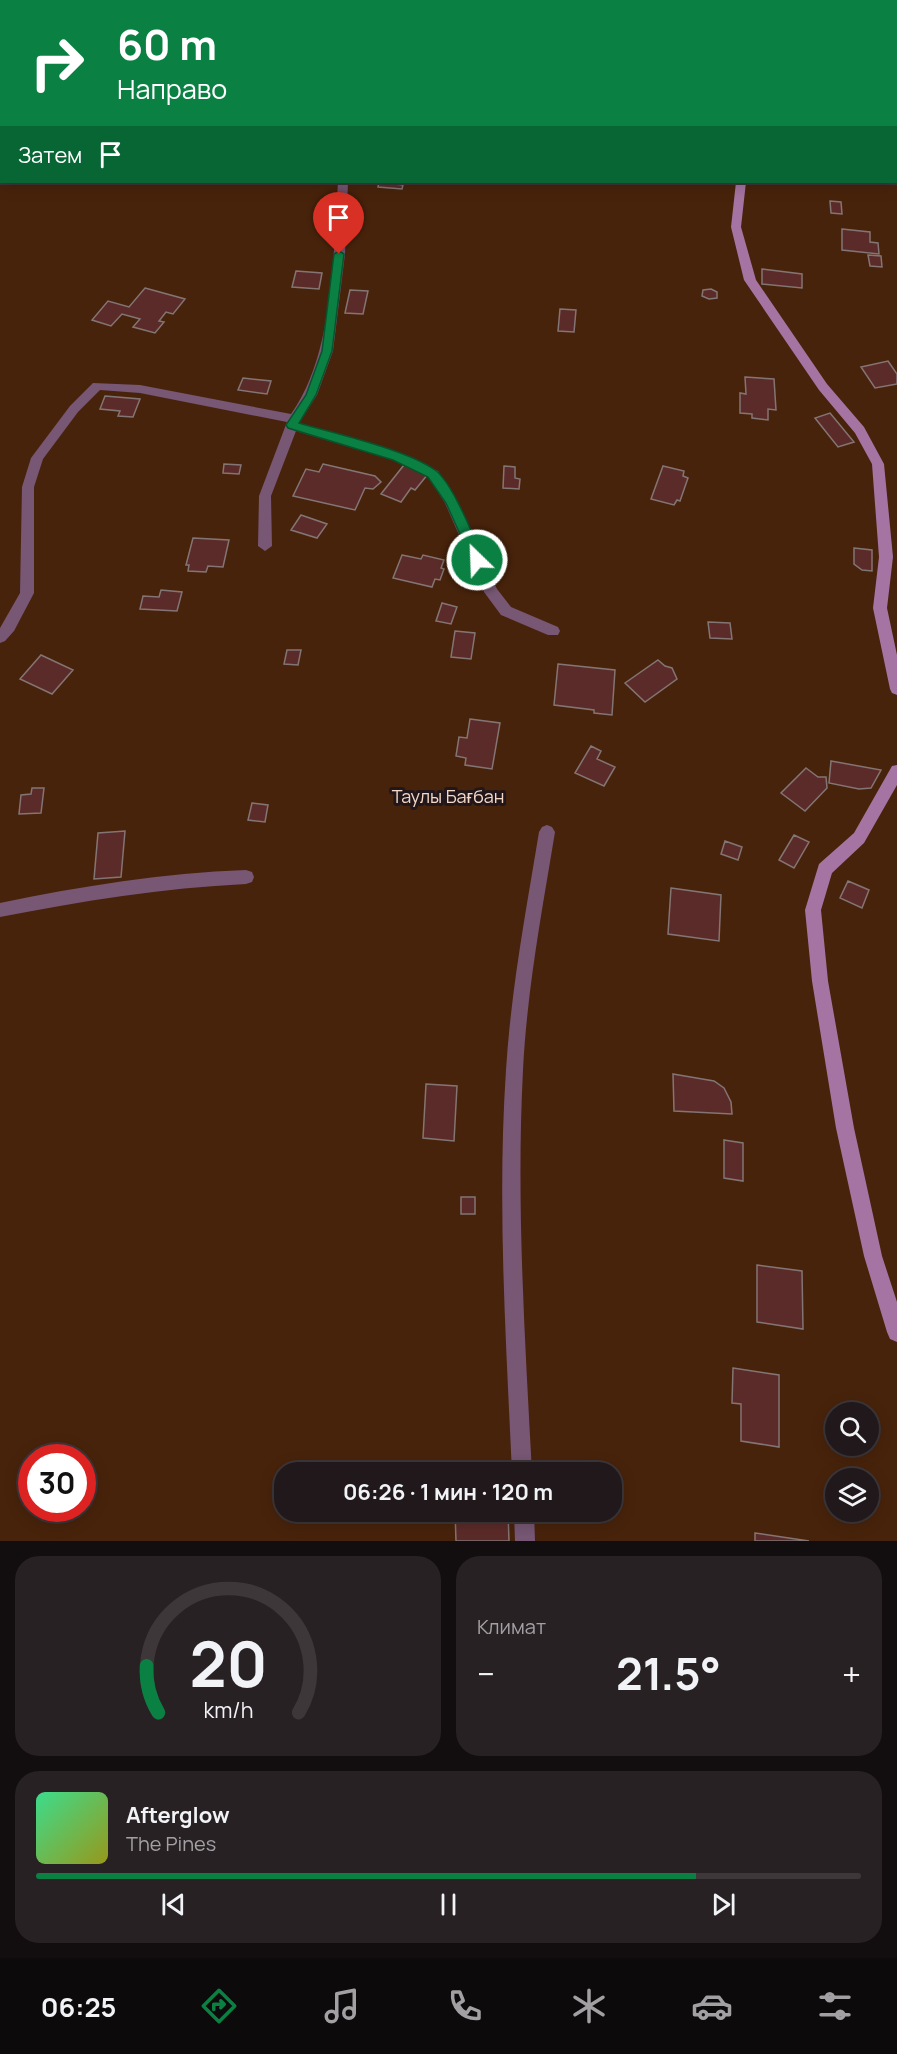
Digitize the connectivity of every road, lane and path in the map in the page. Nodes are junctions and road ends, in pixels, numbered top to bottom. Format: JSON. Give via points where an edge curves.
{"nodes":[{"id":1,"x":343,"y":183,"type":"edge"},
{"id":2,"x":741,"y":183,"type":"edge"},
{"id":3,"x":293,"y":422,"type":"junction"},
{"id":4,"x":265,"y":546,"type":"dead end"},
{"id":5,"x":553,"y":631,"type":"dead end"},
{"id":6,"x":0,"y":637,"type":"edge"},
{"id":7,"x":897,"y":689,"type":"edge"},
{"id":8,"x":897,"y":771,"type":"edge"},
{"id":9,"x":547,"y":832,"type":"dead end"},
{"id":10,"x":246,"y":877,"type":"dead end"},
{"id":11,"x":0,"y":910,"type":"edge"},
{"id":12,"x":897,"y":1332,"type":"edge"},
{"id":13,"x":522,"y":1462,"type":"edge"},
{"id":14,"x":524,"y":1522,"type":"edge"},
{"id":15,"x":525,"y":1541,"type":"edge"}],
"edges":[{"from":1,"to":3,"type":"street","via":[[327,351],[311,395]]},
{"from":2,"to":7,"type":"street","via":[[736,227],[750,280],[823,387],[860,430],[878,464],[886,557],[880,608]]},
{"from":3,"to":4,"type":"street","via":[[265,496]]},
{"from":3,"to":5,"type":"street","via":[[397,457],[432,474],[451,502],[491,592],[506,611]]},
{"from":3,"to":6,"type":"street","via":[[140,389],[97,386],[74,408],[37,458],[28,487],[27,593]]},
{"from":8,"to":12,"type":"street","via":[[859,838],[825,869],[813,910],[820,981],[845,1128],[873,1256]]},
{"from":9,"to":13,"type":"street","via":[[519,1011],[511,1149]]},
{"from":10,"to":11,"type":"street","via":[[193,878]]},
{"from":14,"to":15,"type":"street"}]}
